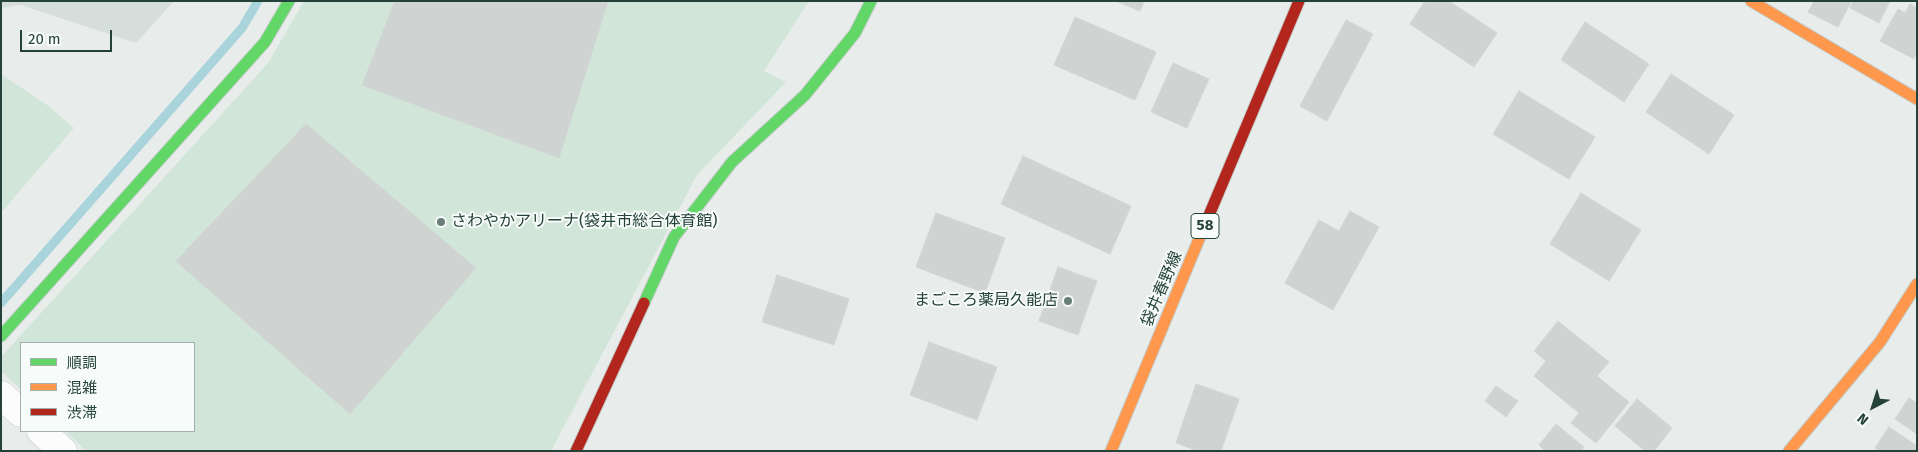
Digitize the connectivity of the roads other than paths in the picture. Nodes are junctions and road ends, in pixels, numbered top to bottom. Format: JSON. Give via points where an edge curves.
{"nodes":[{"id":1,"x":289,"y":1,"type":"edge"},
{"id":2,"x":871,"y":1,"type":"edge"},
{"id":3,"x":1300,"y":1,"type":"edge"},
{"id":4,"x":1751,"y":1,"type":"edge"},
{"id":5,"x":1917,"y":99,"type":"edge"},
{"id":6,"x":1917,"y":284,"type":"edge"},
{"id":7,"x":1,"y":336,"type":"edge"},
{"id":8,"x":1,"y":395,"type":"edge"},
{"id":9,"x":20,"y":412,"type":"edge"},
{"id":10,"x":42,"y":432,"type":"edge"},
{"id":11,"x":63,"y":451,"type":"edge"},
{"id":12,"x":576,"y":451,"type":"edge"},
{"id":13,"x":1111,"y":451,"type":"edge"},
{"id":14,"x":1789,"y":451,"type":"edge"}],
"edges":[{"from":1,"to":7,"type":"street","via":[[265,42]]},
{"from":2,"to":12,"type":"street","via":[[855,33],[805,95],[732,162],[674,237]]},
{"from":3,"to":13,"type":"street","name":"袋井春野線","number":"58"},
{"from":4,"to":5,"type":"street"},
{"from":6,"to":14,"type":"street","via":[[1880,342]]},
{"from":8,"to":9,"type":"street"},
{"from":10,"to":11,"type":"street"}]}
